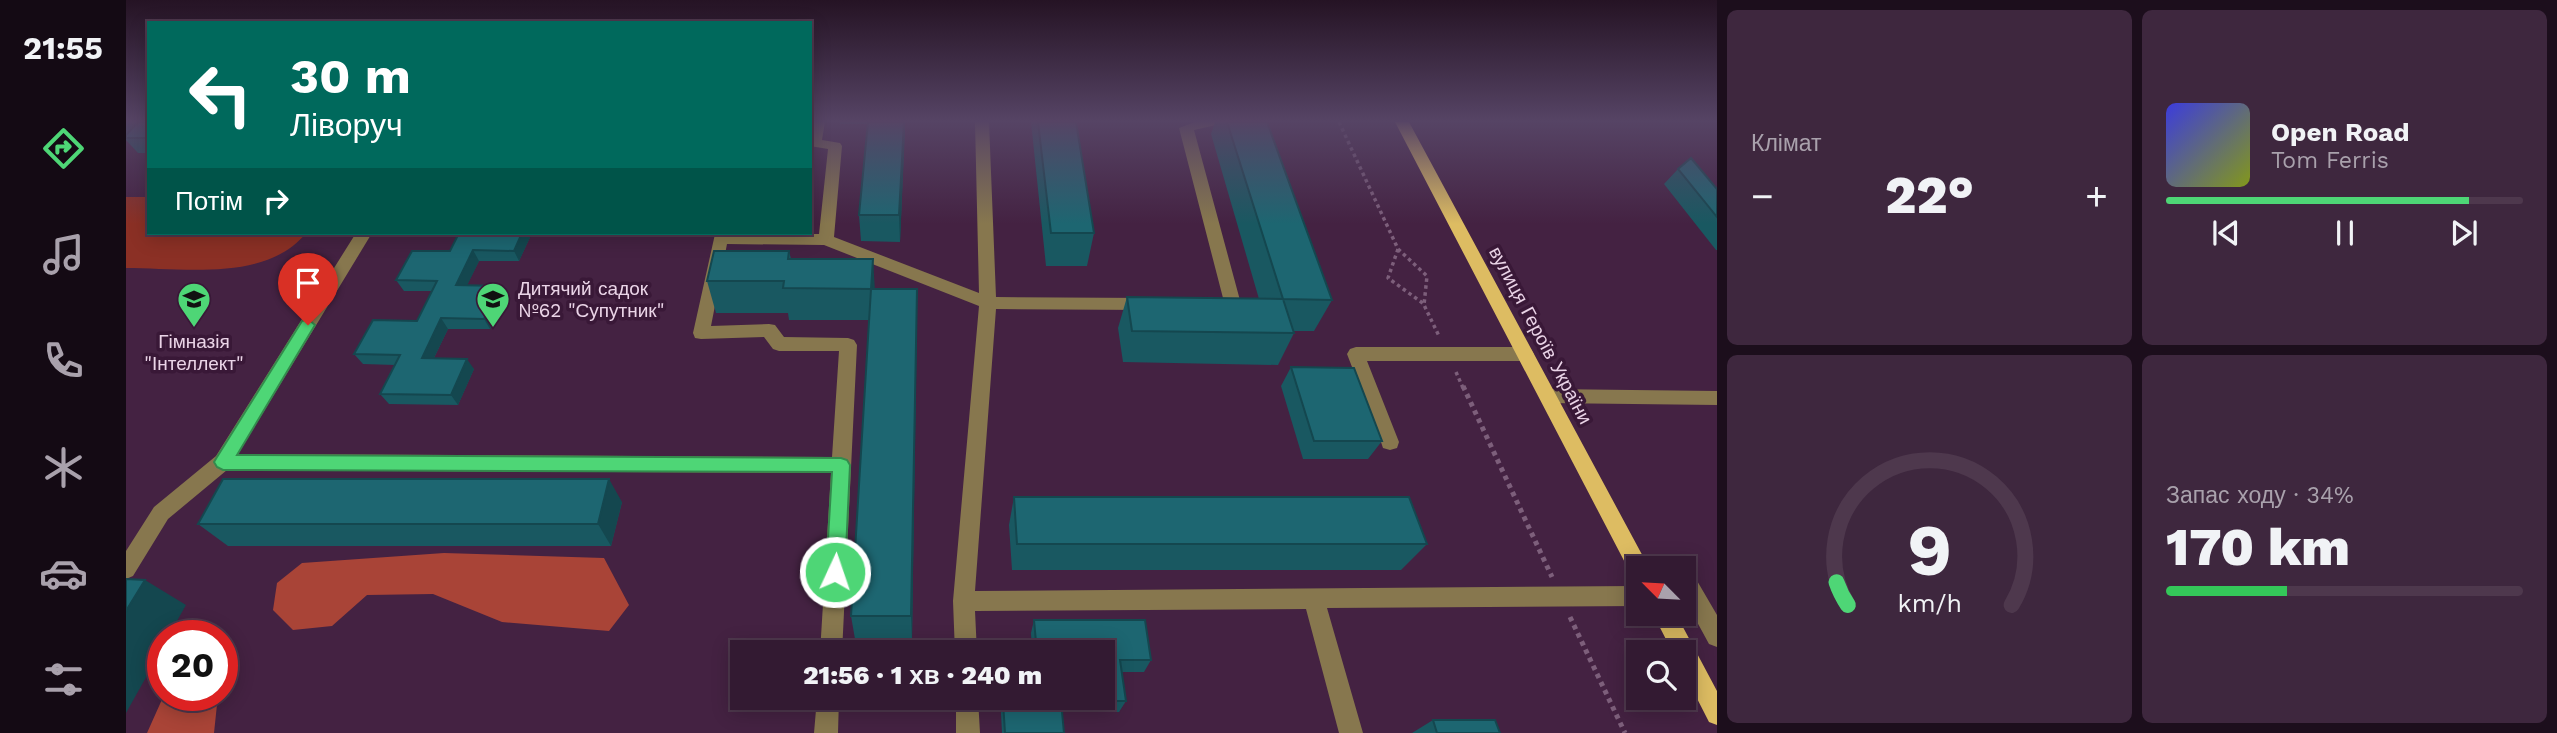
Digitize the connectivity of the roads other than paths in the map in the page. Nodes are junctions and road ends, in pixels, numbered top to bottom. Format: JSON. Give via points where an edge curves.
{"nodes":[{"id":1,"x":834,"y":156,"type":"edge"},
{"id":2,"x":983,"y":156,"type":"edge"},
{"id":3,"x":1194,"y":156,"type":"edge"},
{"id":4,"x":1420,"y":156,"type":"edge"},
{"id":5,"x":363,"y":235,"type":"edge"},
{"id":6,"x":826,"y":240,"type":"junction"},
{"id":7,"x":988,"y":303,"type":"junction"},
{"id":8,"x":1165,"y":304,"type":"edge"},
{"id":9,"x":1192,"y":304,"type":"edge"},
{"id":10,"x":1525,"y":354,"type":"junction"},
{"id":11,"x":1548,"y":396,"type":"junction"},
{"id":12,"x":1717,"y":398,"type":"edge"},
{"id":13,"x":1390,"y":443,"type":"dead end"},
{"id":14,"x":223,"y":462,"type":"junction"},
{"id":15,"x":841,"y":465,"type":"junction"},
{"id":16,"x":1632,"y":556,"type":"edge"},
{"id":17,"x":126,"y":569,"type":"edge"},
{"id":18,"x":1626,"y":596,"type":"edge"},
{"id":19,"x":1314,"y":598,"type":"junction"},
{"id":20,"x":1696,"y":598,"type":"edge"},
{"id":21,"x":964,"y":601,"type":"junction"},
{"id":22,"x":1670,"y":626,"type":"edge"},
{"id":23,"x":1717,"y":636,"type":"edge"},
{"id":24,"x":832,"y":640,"type":"edge"},
{"id":25,"x":965,"y":640,"type":"edge"},
{"id":26,"x":827,"y":710,"type":"edge"},
{"id":27,"x":967,"y":710,"type":"edge"},
{"id":28,"x":1717,"y":714,"type":"edge"},
{"id":29,"x":826,"y":733,"type":"edge"},
{"id":30,"x":968,"y":733,"type":"edge"},
{"id":31,"x":1351,"y":733,"type":"edge"}],
"edges":[{"from":1,"to":6,"type":"lane"},
{"from":2,"to":7,"type":"lane"},
{"from":3,"to":9,"type":"lane","via":[[1233,304]]},
{"from":4,"to":10,"type":"main road","name":"вулиця Героїв України"},
{"from":5,"to":14,"type":"lane"},
{"from":6,"to":7,"type":"lane"},
{"from":6,"to":15,"type":"lane","via":[[720,238],[701,333],[769,330],[779,344],[848,345]]},
{"from":7,"to":8,"type":"lane"},
{"from":7,"to":21,"type":"lane"},
{"from":10,"to":11,"type":"main road","name":"вулиця Героїв України"},
{"from":10,"to":13,"type":"lane","via":[[1356,354]]},
{"from":11,"to":12,"type":"lane"},
{"from":11,"to":16,"type":"main road","name":"вулиця Героїв України"},
{"from":14,"to":15,"type":"lane"},
{"from":14,"to":17,"type":"lane","via":[[162,513]]},
{"from":15,"to":24,"type":"lane"},
{"from":18,"to":19,"type":"lane"},
{"from":19,"to":21,"type":"lane"},
{"from":19,"to":31,"type":"lane"},
{"from":20,"to":23,"type":"lane"},
{"from":21,"to":25,"type":"lane"},
{"from":22,"to":28,"type":"main road"},
{"from":26,"to":29,"type":"lane"},
{"from":27,"to":30,"type":"lane"}]}
